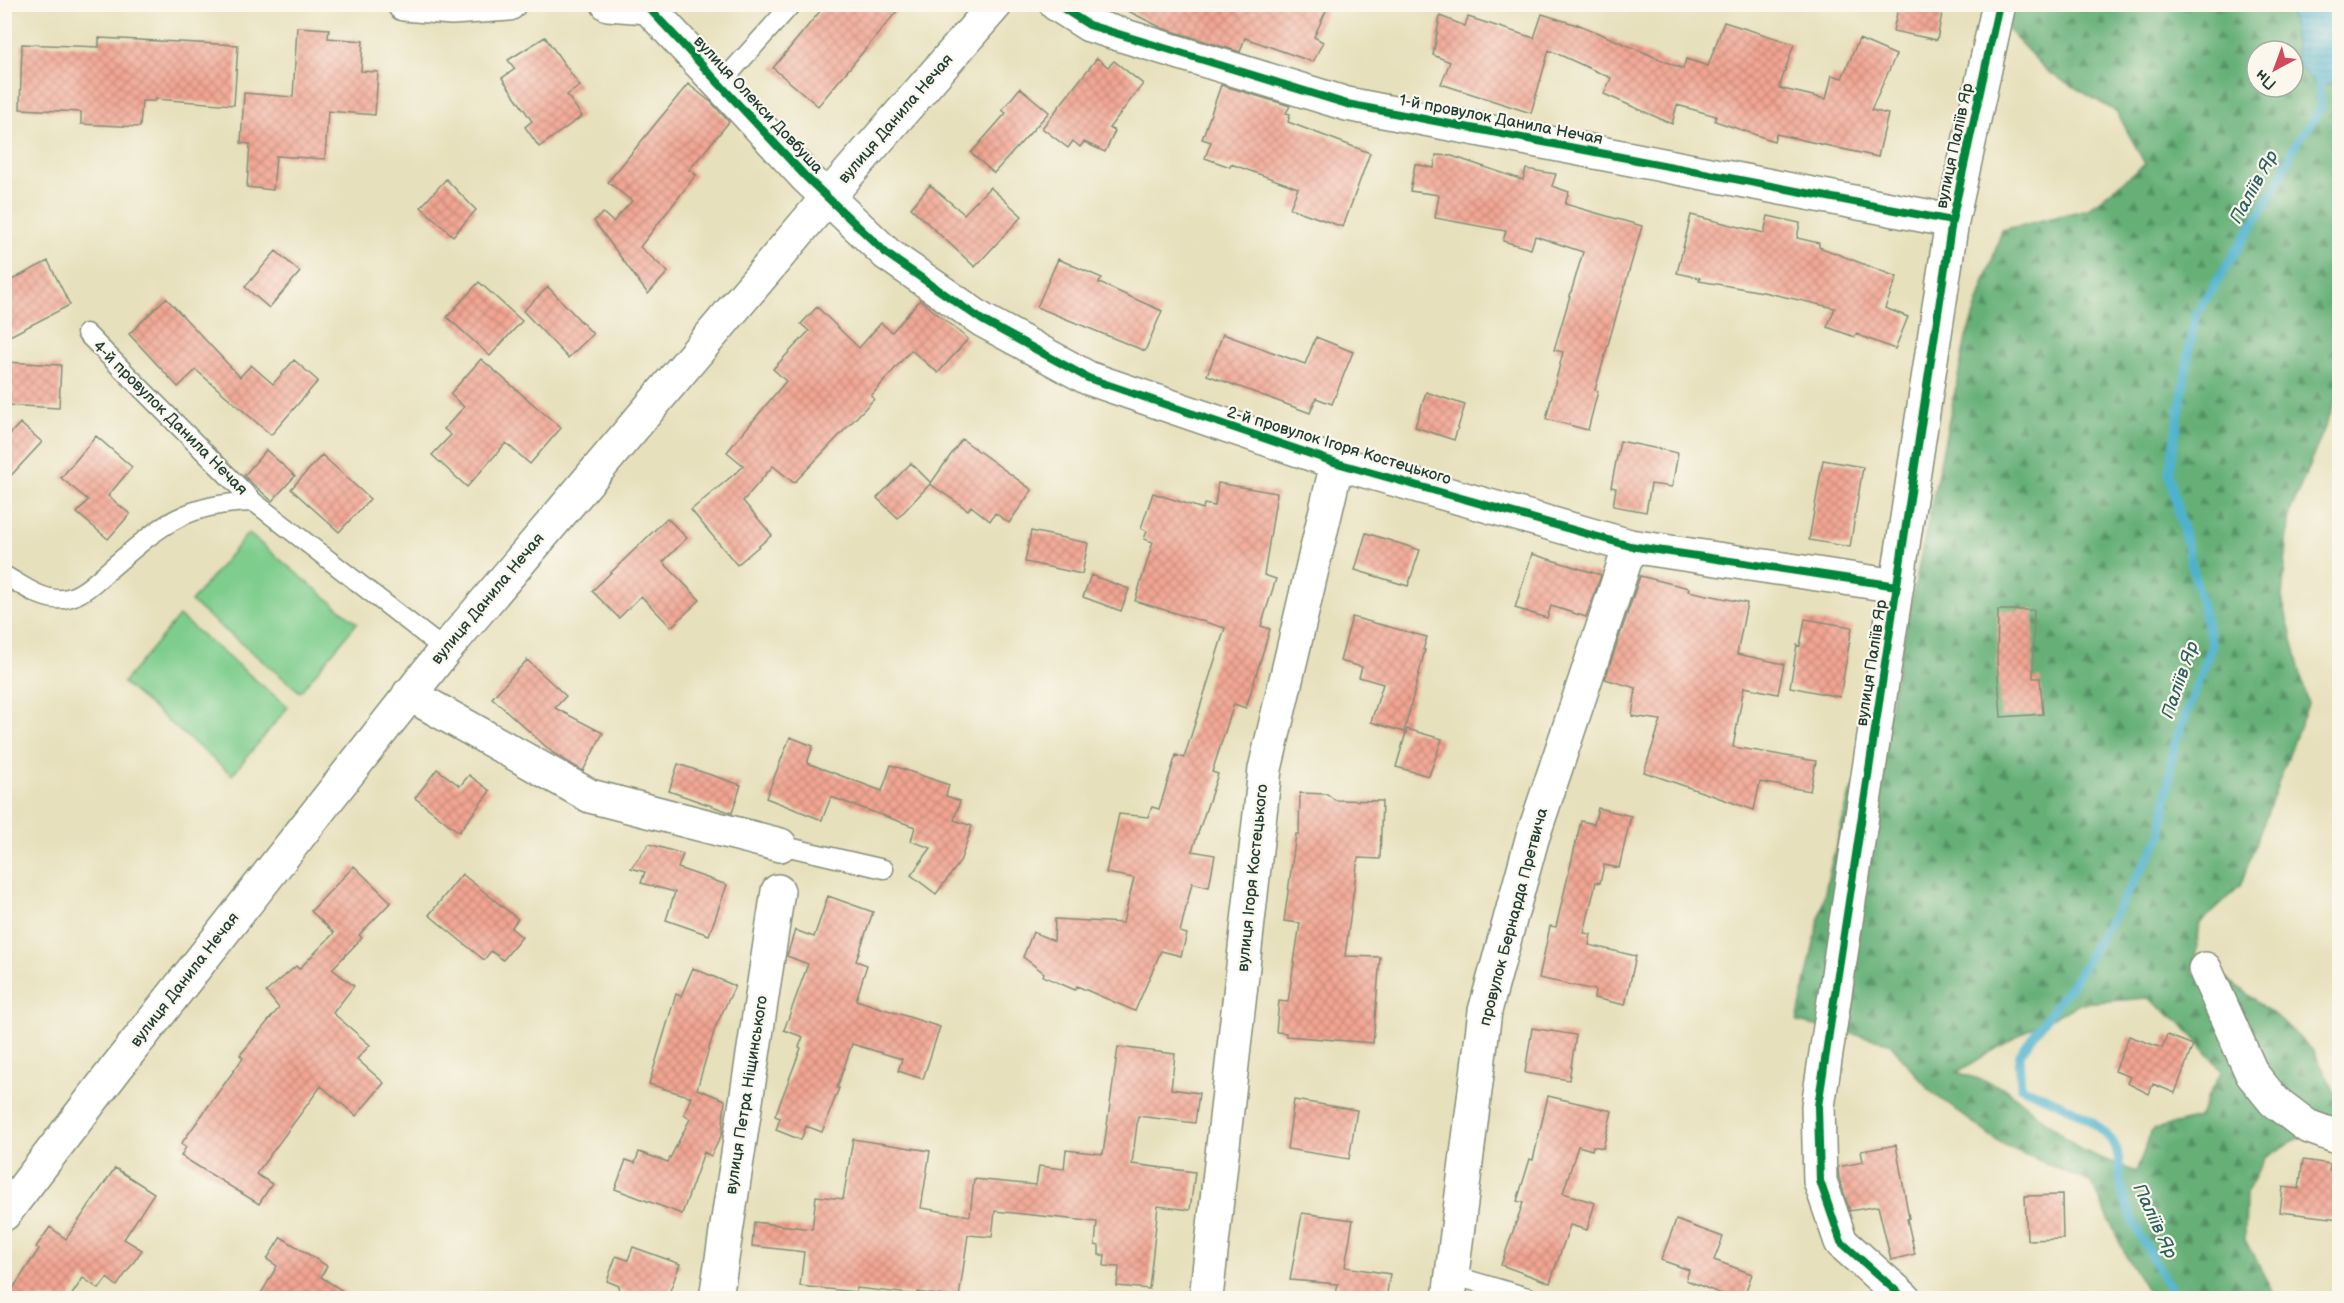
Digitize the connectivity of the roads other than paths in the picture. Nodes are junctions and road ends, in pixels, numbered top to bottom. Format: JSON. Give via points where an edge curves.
{"nodes":[{"id":1,"x":404,"y":4,"type":"edge"},
{"id":2,"x":509,"y":4,"type":"edge"},
{"id":3,"x":608,"y":4,"type":"edge"},
{"id":4,"x":792,"y":4,"type":"edge"},
{"id":5,"x":996,"y":4,"type":"edge"},
{"id":6,"x":1056,"y":4,"type":"edge"},
{"id":7,"x":1999,"y":4,"type":"edge"},
{"id":8,"x":646,"y":6,"type":"edge"},
{"id":9,"x":720,"y":84,"type":"junction"},
{"id":10,"x":828,"y":197,"type":"junction"},
{"id":11,"x":1952,"y":221,"type":"junction"},
{"id":12,"x":86,"y":333,"type":"dead end"},
{"id":13,"x":1337,"y":463,"type":"junction"},
{"id":14,"x":254,"y":502,"type":"junction"},
{"id":15,"x":1630,"y":546,"type":"junction"},
{"id":16,"x":4,"y":575,"type":"edge"},
{"id":17,"x":1897,"y":586,"type":"junction"},
{"id":18,"x":445,"y":650,"type":"junction"},
{"id":19,"x":409,"y":694,"type":"junction"},
{"id":20,"x":780,"y":844,"type":"joint"},
{"id":21,"x":884,"y":869,"type":"dead end"},
{"id":22,"x":778,"y":891,"type":"dead end"},
{"id":23,"x":2205,"y":969,"type":"dead end"},
{"id":24,"x":2340,"y":1138,"type":"edge"},
{"id":25,"x":4,"y":1214,"type":"edge"},
{"id":26,"x":1451,"y":1287,"type":"edge"},
{"id":27,"x":716,"y":1299,"type":"edge"},
{"id":28,"x":1206,"y":1299,"type":"edge"},
{"id":29,"x":1531,"y":1299,"type":"edge"},
{"id":30,"x":1904,"y":1299,"type":"edge"}],
"edges":[{"from":1,"to":2,"type":"street","via":[[452,8]]},
{"from":3,"to":8,"type":"street","name":"вулиця Олекси Довбуша"},
{"from":4,"to":9,"type":"lane"},
{"from":5,"to":10,"type":"street","name":"вулиця Данила Нечая"},
{"from":6,"to":11,"type":"street","name":"1-й провулок Данила Нечая","via":[[1089,26],[1347,104]]},
{"from":7,"to":11,"type":"street","name":"вулиця Паліїв Яр"},
{"from":8,"to":9,"type":"street","name":"вулиця Олекси Довбуша"},
{"from":9,"to":10,"type":"street","name":"вулиця Олекси Довбуша"},
{"from":10,"to":13,"type":"street","name":"2-й провулок Ігоря Костецького","via":[[897,261],[982,320],[1088,378]]},
{"from":10,"to":18,"type":"street","name":"вулиця Данила Нечая"},
{"from":11,"to":17,"type":"street","name":"вулиця Паліїв Яр"},
{"from":12,"to":14,"type":"lane","name":"4-й провулок Данила Нечая"},
{"from":13,"to":15,"type":"street","name":"2-й провулок Ігоря Костецького"},
{"from":13,"to":28,"type":"street","name":"вулиця Ігоря Костецького","via":[[1265,769]]},
{"from":14,"to":16,"type":"lane","name":"4-й провулок Данила Нечая","via":[[210,505],[170,521],[80,593],[64,599],[38,594]]},
{"from":14,"to":18,"type":"lane","name":"4-й провулок Данила Нечая"},
{"from":15,"to":17,"type":"street","name":"2-й провулок Ігоря Костецького"},
{"from":15,"to":26,"type":"street","name":"провулок Бернарда Претвича","via":[[1532,839],[1485,1011]]},
{"from":17,"to":30,"type":"street","name":"вулиця Паліїв Яр","via":[[1818,1106],[1820,1181],[1841,1242]]},
{"from":18,"to":19,"type":"street","name":"вулиця Данила Нечая"},
{"from":19,"to":20,"type":"street","via":[[590,796]]},
{"from":19,"to":25,"type":"street","name":"вулиця Данила Нечая"},
{"from":20,"to":21,"type":"lane"},
{"from":22,"to":27,"type":"street","name":"вулиця Петра Ніщинського"},
{"from":23,"to":24,"type":"street","via":[[2252,1074],[2274,1101],[2307,1126]]},
{"from":26,"to":29,"type":"lane"}]}
